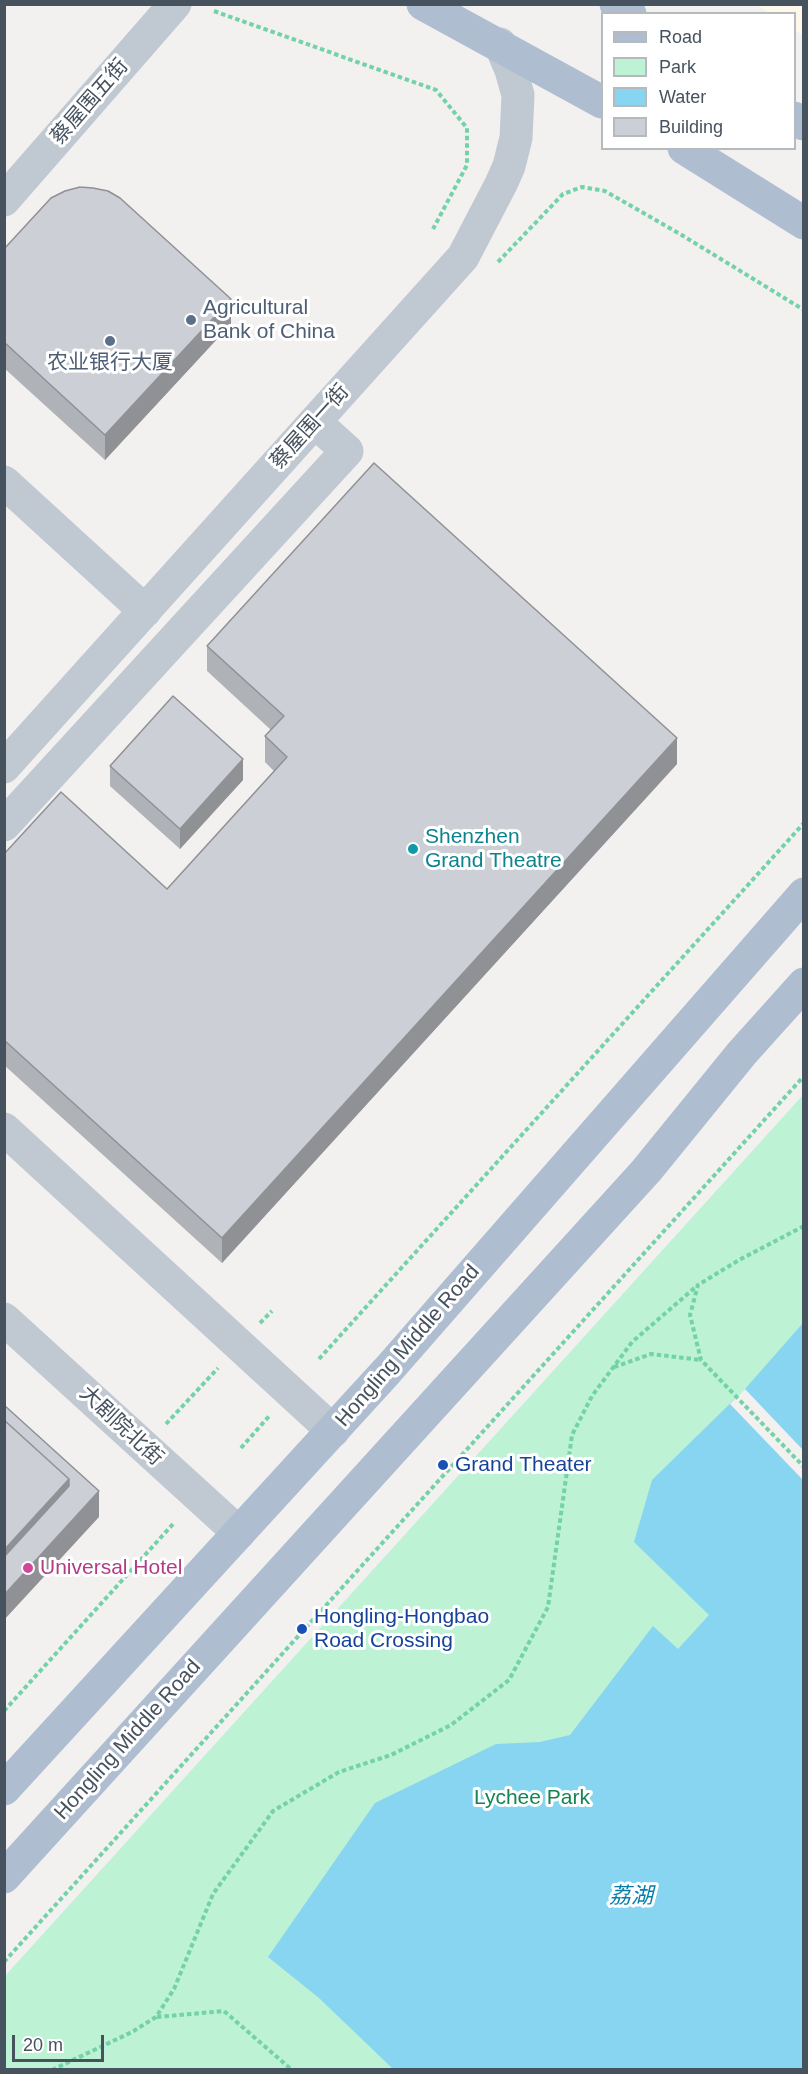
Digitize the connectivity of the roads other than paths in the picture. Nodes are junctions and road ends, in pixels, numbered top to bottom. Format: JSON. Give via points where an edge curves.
{"nodes":[{"id":1,"x":176,"y":4,"type":"edge"},
{"id":2,"x":423,"y":4,"type":"edge"},
{"id":3,"x":500,"y":44,"type":"junction"},
{"id":4,"x":601,"y":101,"type":"edge"},
{"id":5,"x":687,"y":150,"type":"edge"},
{"id":6,"x":4,"y":200,"type":"edge"},
{"id":7,"x":804,"y":223,"type":"edge"},
{"id":8,"x":315,"y":422,"type":"junction"},
{"id":9,"x":347,"y":451,"type":"junction"},
{"id":10,"x":372,"y":474,"type":"edge"},
{"id":11,"x":4,"y":482,"type":"edge"},
{"id":12,"x":145,"y":611,"type":"junction"},
{"id":13,"x":4,"y":767,"type":"edge"},
{"id":14,"x":4,"y":825,"type":"edge"},
{"id":15,"x":804,"y":894,"type":"edge"},
{"id":16,"x":804,"y":984,"type":"edge"},
{"id":17,"x":4,"y":1129,"type":"edge"},
{"id":18,"x":4,"y":1319,"type":"edge"},
{"id":19,"x":333,"y":1431,"type":"junction"},
{"id":20,"x":239,"y":1533,"type":"junction"},
{"id":21,"x":4,"y":1790,"type":"edge"},
{"id":22,"x":4,"y":1877,"type":"edge"}],
"edges":[{"from":1,"to":6,"type":"street","name":"蔡屋围五街"},
{"from":2,"to":3,"type":"main road"},
{"from":3,"to":4,"type":"main road"},
{"from":3,"to":8,"type":"street","name":"蔡屋围一街","via":[[518,95],[516,138],[477,263]]},
{"from":5,"to":7,"type":"main road"},
{"from":8,"to":9,"type":"street"},
{"from":8,"to":12,"type":"street","name":"蔡屋围一街"},
{"from":9,"to":10,"type":"street"},
{"from":9,"to":14,"type":"street"},
{"from":11,"to":12,"type":"street"},
{"from":12,"to":13,"type":"street","name":"蔡屋围一街"},
{"from":15,"to":19,"type":"main road","name":"Hongling Middle Road"},
{"from":16,"to":22,"type":"main road","name":"Hongling Middle Road","via":[[646,1171]]},
{"from":17,"to":19,"type":"street"},
{"from":18,"to":20,"type":"street","name":"大剧院北街"},
{"from":19,"to":20,"type":"main road","name":"Hongling Middle Road"},
{"from":20,"to":21,"type":"main road","name":"Hongling Middle Road"}]}
